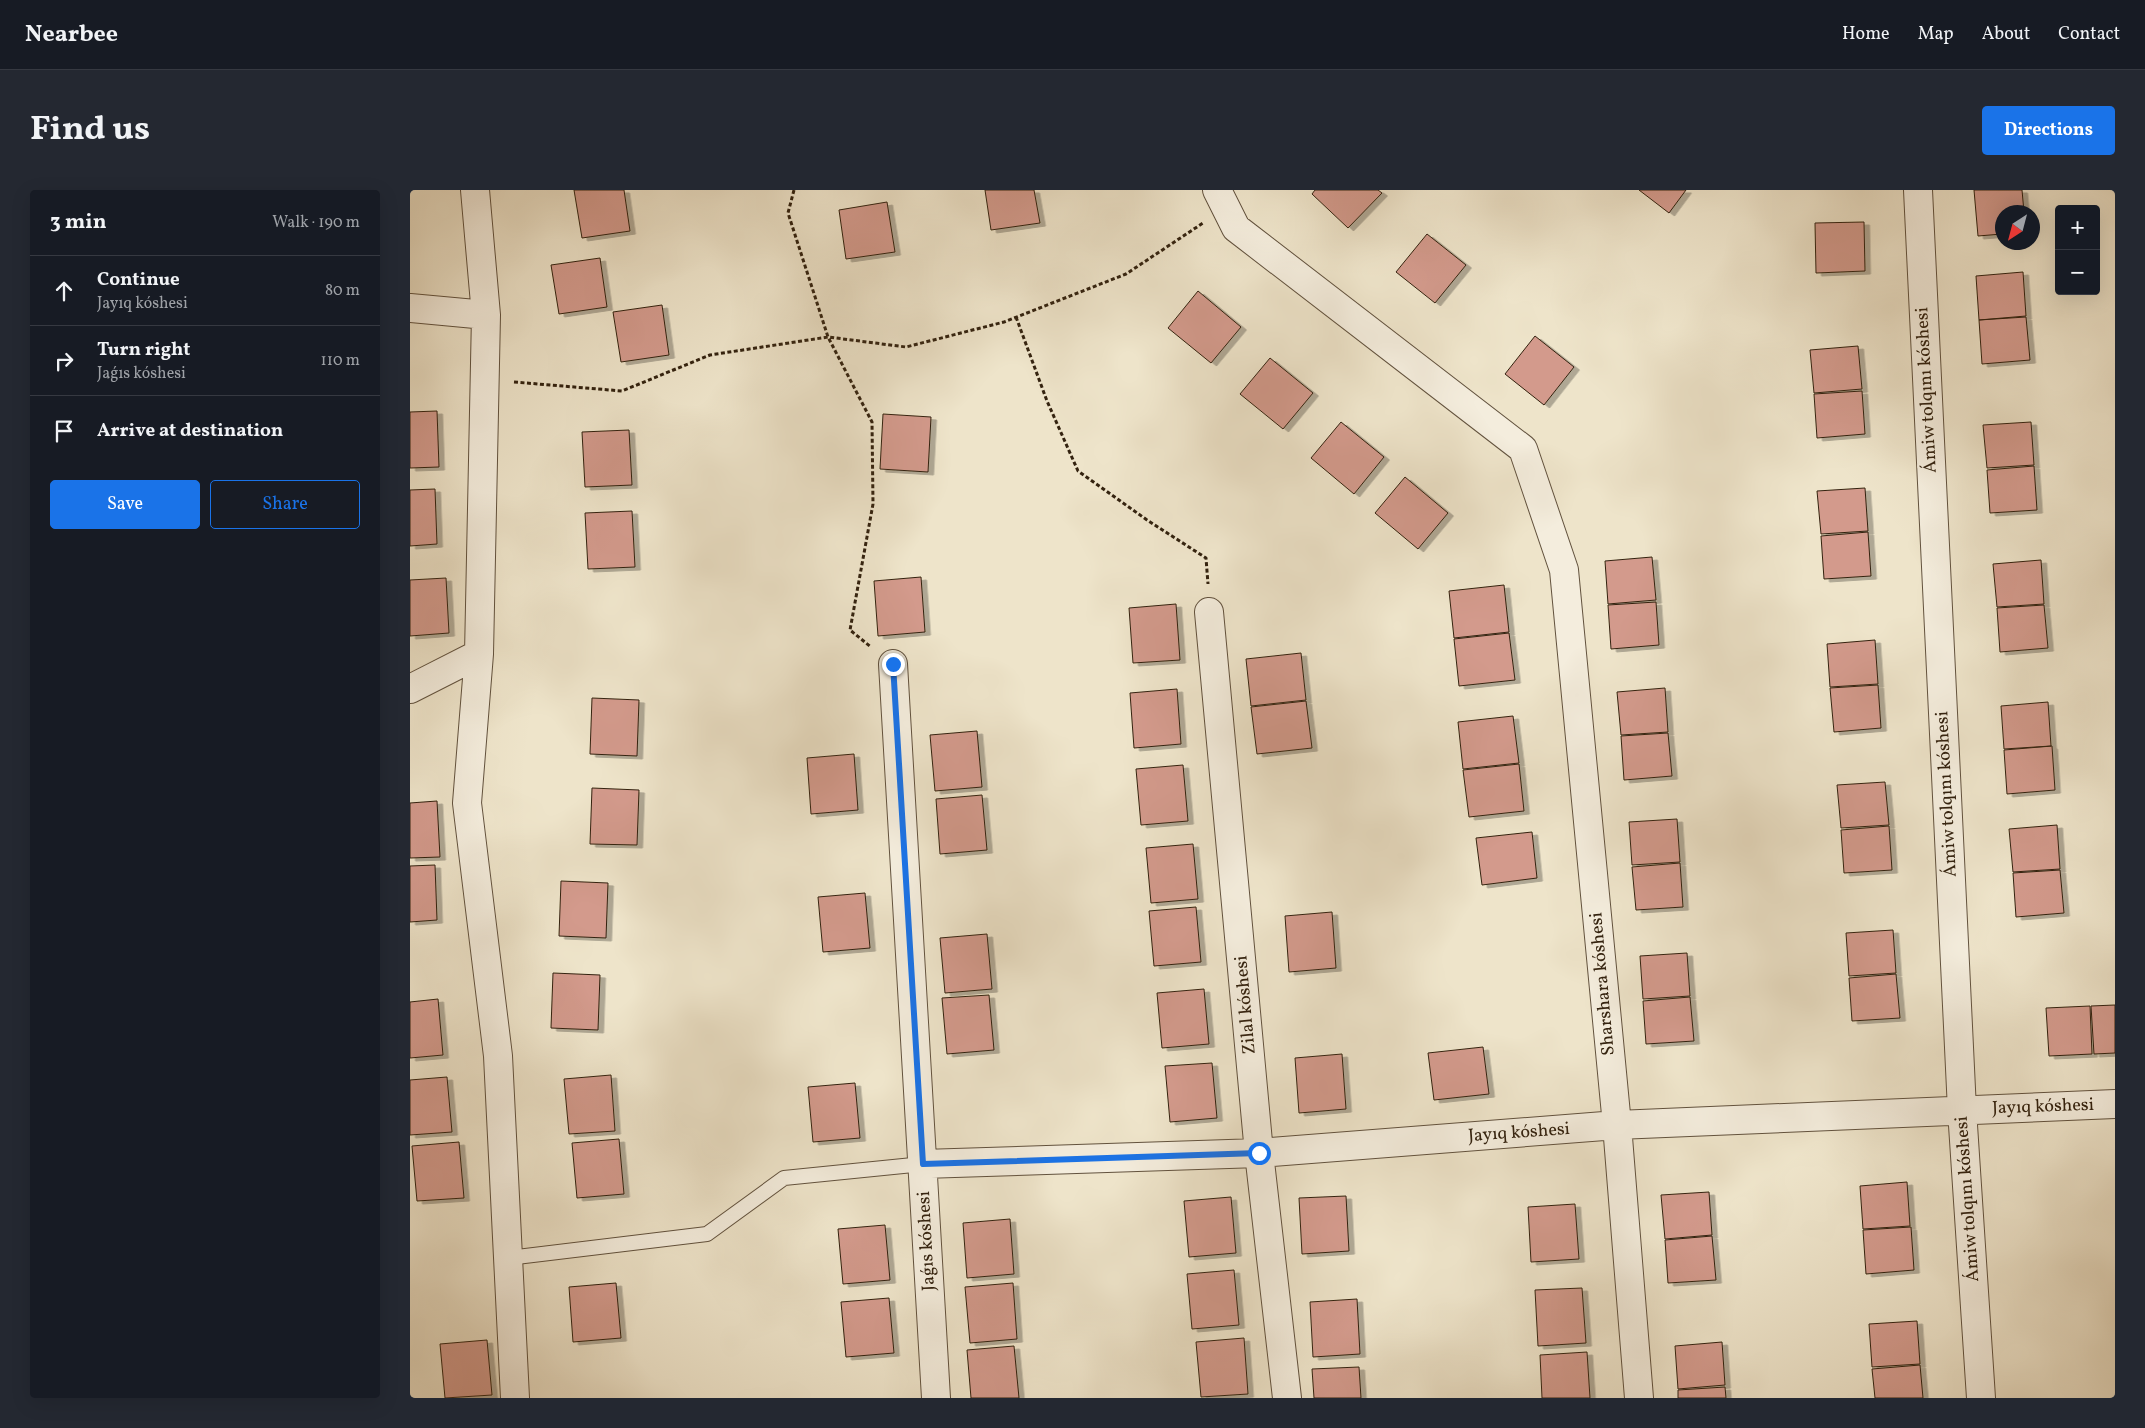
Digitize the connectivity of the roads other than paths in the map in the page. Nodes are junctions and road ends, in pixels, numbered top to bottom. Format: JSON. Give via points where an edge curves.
{"nodes":[{"id":1,"x":475,"y":190,"type":"edge"},
{"id":2,"x":1918,"y":190,"type":"edge"},
{"id":3,"x":1222,"y":199,"type":"edge"},
{"id":4,"x":410,"y":308,"type":"edge"},
{"id":5,"x":486,"y":315,"type":"junction"},
{"id":6,"x":1209,"y":612,"type":"road end"},
{"id":7,"x":479,"y":654,"type":"junction"},
{"id":8,"x":893,"y":664,"type":"road end"},
{"id":9,"x":410,"y":690,"type":"edge"},
{"id":10,"x":2115,"y":1104,"type":"edge"},
{"id":11,"x":1962,"y":1110,"type":"junction"},
{"id":12,"x":1617,"y":1125,"type":"junction"},
{"id":13,"x":1259,"y":1153,"type":"junction"},
{"id":14,"x":923,"y":1164,"type":"junction"},
{"id":15,"x":508,"y":1258,"type":"junction"},
{"id":16,"x":515,"y":1398,"type":"edge"},
{"id":17,"x":936,"y":1398,"type":"edge"},
{"id":18,"x":1287,"y":1398,"type":"edge"},
{"id":19,"x":1639,"y":1398,"type":"edge"},
{"id":20,"x":1981,"y":1398,"type":"edge"}],
"edges":[{"from":1,"to":5,"type":"street"},
{"from":2,"to":11,"type":"street","name":"Ámiw tolqını kóshesi"},
{"from":3,"to":12,"type":"street","name":"Sharshara kóshesi","via":[[1236,228],[1523,449],[1564,570]]},
{"from":4,"to":5,"type":"street"},
{"from":5,"to":7,"type":"street"},
{"from":6,"to":13,"type":"street","name":"Zilal kóshesi"},
{"from":7,"to":9,"type":"street"},
{"from":7,"to":15,"type":"street","via":[[467,803],[498,1056]]},
{"from":8,"to":14,"type":"street","name":"Jaǵıs kóshesi"},
{"from":10,"to":11,"type":"street","name":"Jayıq kóshesi"},
{"from":11,"to":12,"type":"street","name":"Jayıq kóshesi"},
{"from":11,"to":20,"type":"street","name":"Ámiw tolqını kóshesi"},
{"from":12,"to":13,"type":"street","name":"Jayıq kóshesi"},
{"from":12,"to":19,"type":"street","name":"Sharshara kóshesi"},
{"from":13,"to":14,"type":"street","name":"Jayıq kóshesi"},
{"from":13,"to":18,"type":"street","name":"Zilal kóshesi"},
{"from":14,"to":15,"type":"lane","via":[[784,1178],[707,1234]]},
{"from":14,"to":17,"type":"street","name":"Jaǵıs kóshesi"},
{"from":15,"to":16,"type":"street"}]}
